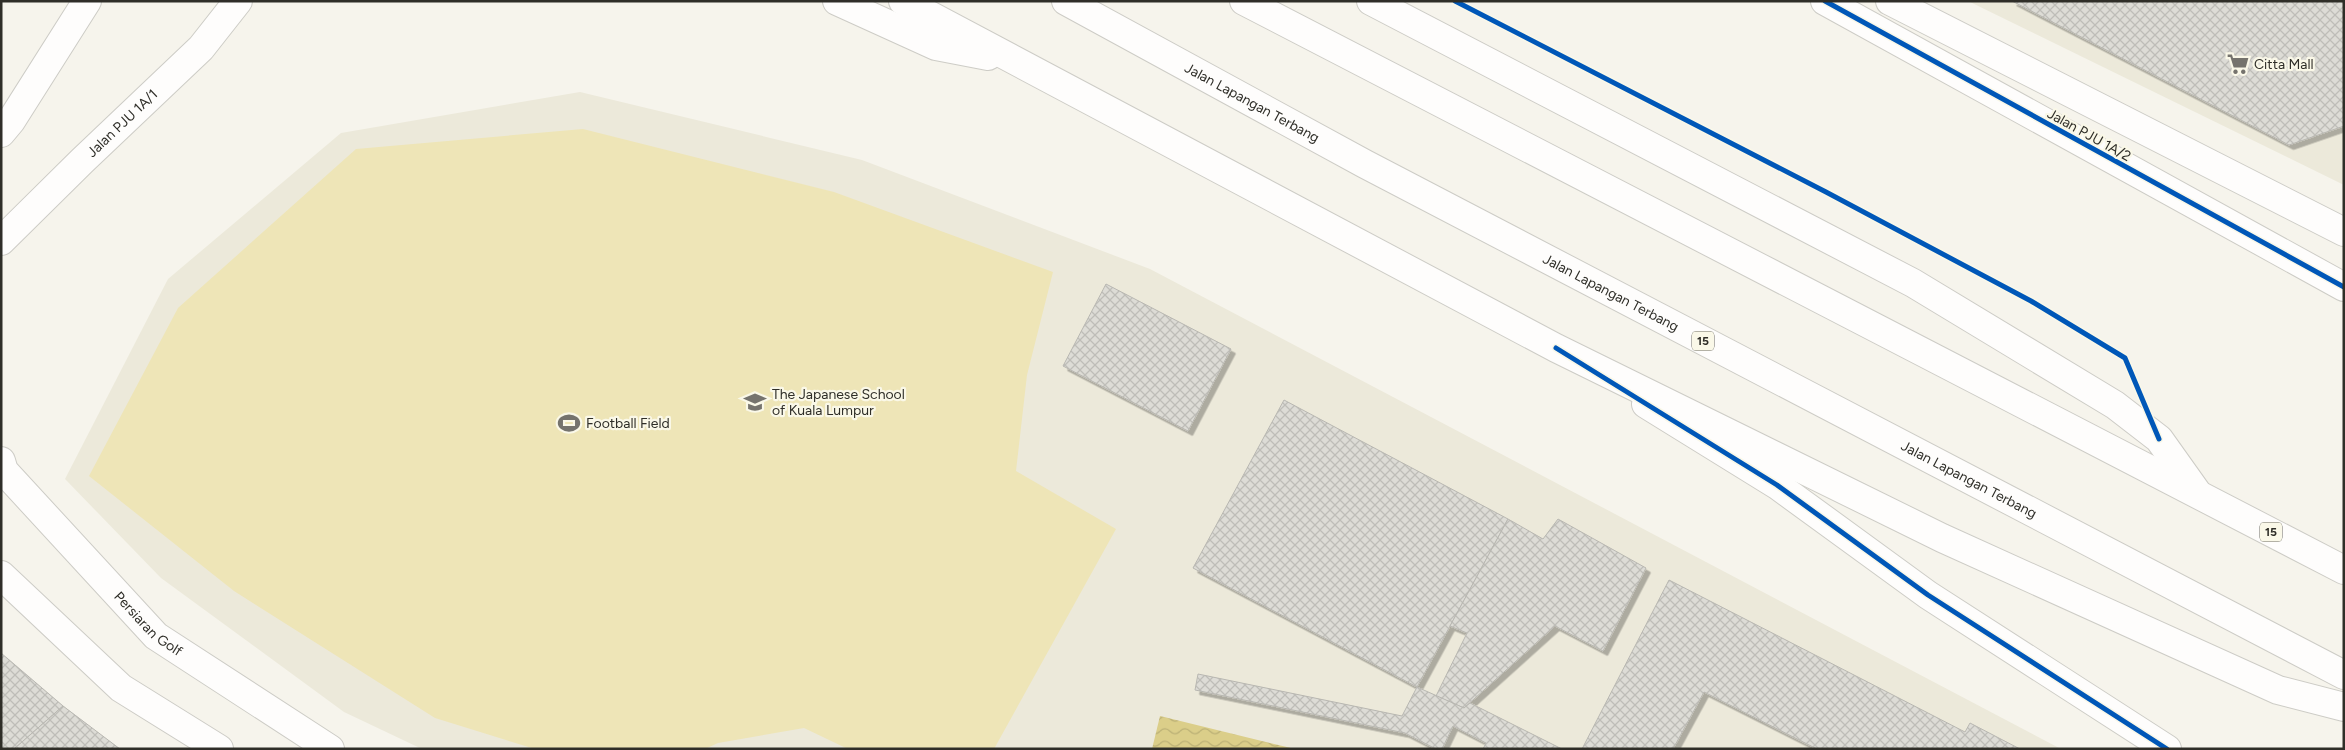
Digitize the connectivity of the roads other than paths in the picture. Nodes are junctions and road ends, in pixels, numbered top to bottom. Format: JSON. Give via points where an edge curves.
{"nodes":[{"id":1,"x":87,"y":1,"type":"edge"},
{"id":2,"x":238,"y":1,"type":"edge"},
{"id":3,"x":837,"y":1,"type":"edge"},
{"id":4,"x":903,"y":1,"type":"edge"},
{"id":5,"x":1066,"y":1,"type":"edge"},
{"id":6,"x":1244,"y":1,"type":"edge"},
{"id":7,"x":1371,"y":1,"type":"edge"},
{"id":8,"x":1825,"y":1,"type":"edge"},
{"id":9,"x":1890,"y":1,"type":"edge"},
{"id":10,"x":1014,"y":60,"type":"junction"},
{"id":11,"x":1,"y":133,"type":"edge"},
{"id":12,"x":2344,"y":232,"type":"edge"},
{"id":13,"x":1,"y":241,"type":"edge"},
{"id":14,"x":2341,"y":280,"type":"edge"},
{"id":15,"x":1556,"y":348,"type":"junction"},
{"id":16,"x":1,"y":461,"type":"edge"},
{"id":17,"x":2198,"y":494,"type":"junction"},
{"id":18,"x":2344,"y":570,"type":"edge"},
{"id":19,"x":1,"y":575,"type":"edge"},
{"id":20,"x":2344,"y":675,"type":"edge"},
{"id":21,"x":2344,"y":707,"type":"edge"},
{"id":22,"x":218,"y":749,"type":"edge"},
{"id":23,"x":330,"y":749,"type":"edge"},
{"id":24,"x":2167,"y":749,"type":"edge"}],
"edges":[{"from":1,"to":11,"type":"main road"},
{"from":2,"to":13,"type":"main road","name":"Jalan PJU 1A/1","via":[[201,48]]},
{"from":3,"to":10,"type":"main road","via":[[936,46]]},
{"from":4,"to":10,"type":"main road"},
{"from":5,"to":20,"type":"main road","name":"Jalan Lapangan Terbang","number":"15","via":[[1365,164]]},
{"from":6,"to":17,"type":"main road","number":"15"},
{"from":7,"to":17,"type":"main road","via":[[1921,288],[2115,405],[2159,439]]},
{"from":8,"to":14,"type":"main road","name":"Jalan PJU 1A/2"},
{"from":9,"to":12,"type":"main road","name":"Jalan PJU 1A/2"},
{"from":10,"to":15,"type":"main road"},
{"from":15,"to":21,"type":"main road","via":[[1942,538],[2278,690]]},
{"from":15,"to":24,"type":"main road","via":[[1777,484],[1928,594]]},
{"from":16,"to":23,"type":"main road","name":"Persiaran Golf","via":[[4,472],[156,636]]},
{"from":17,"to":18,"type":"main road","number":"15"},
{"from":19,"to":22,"type":"main road","via":[[122,688]]}]}
